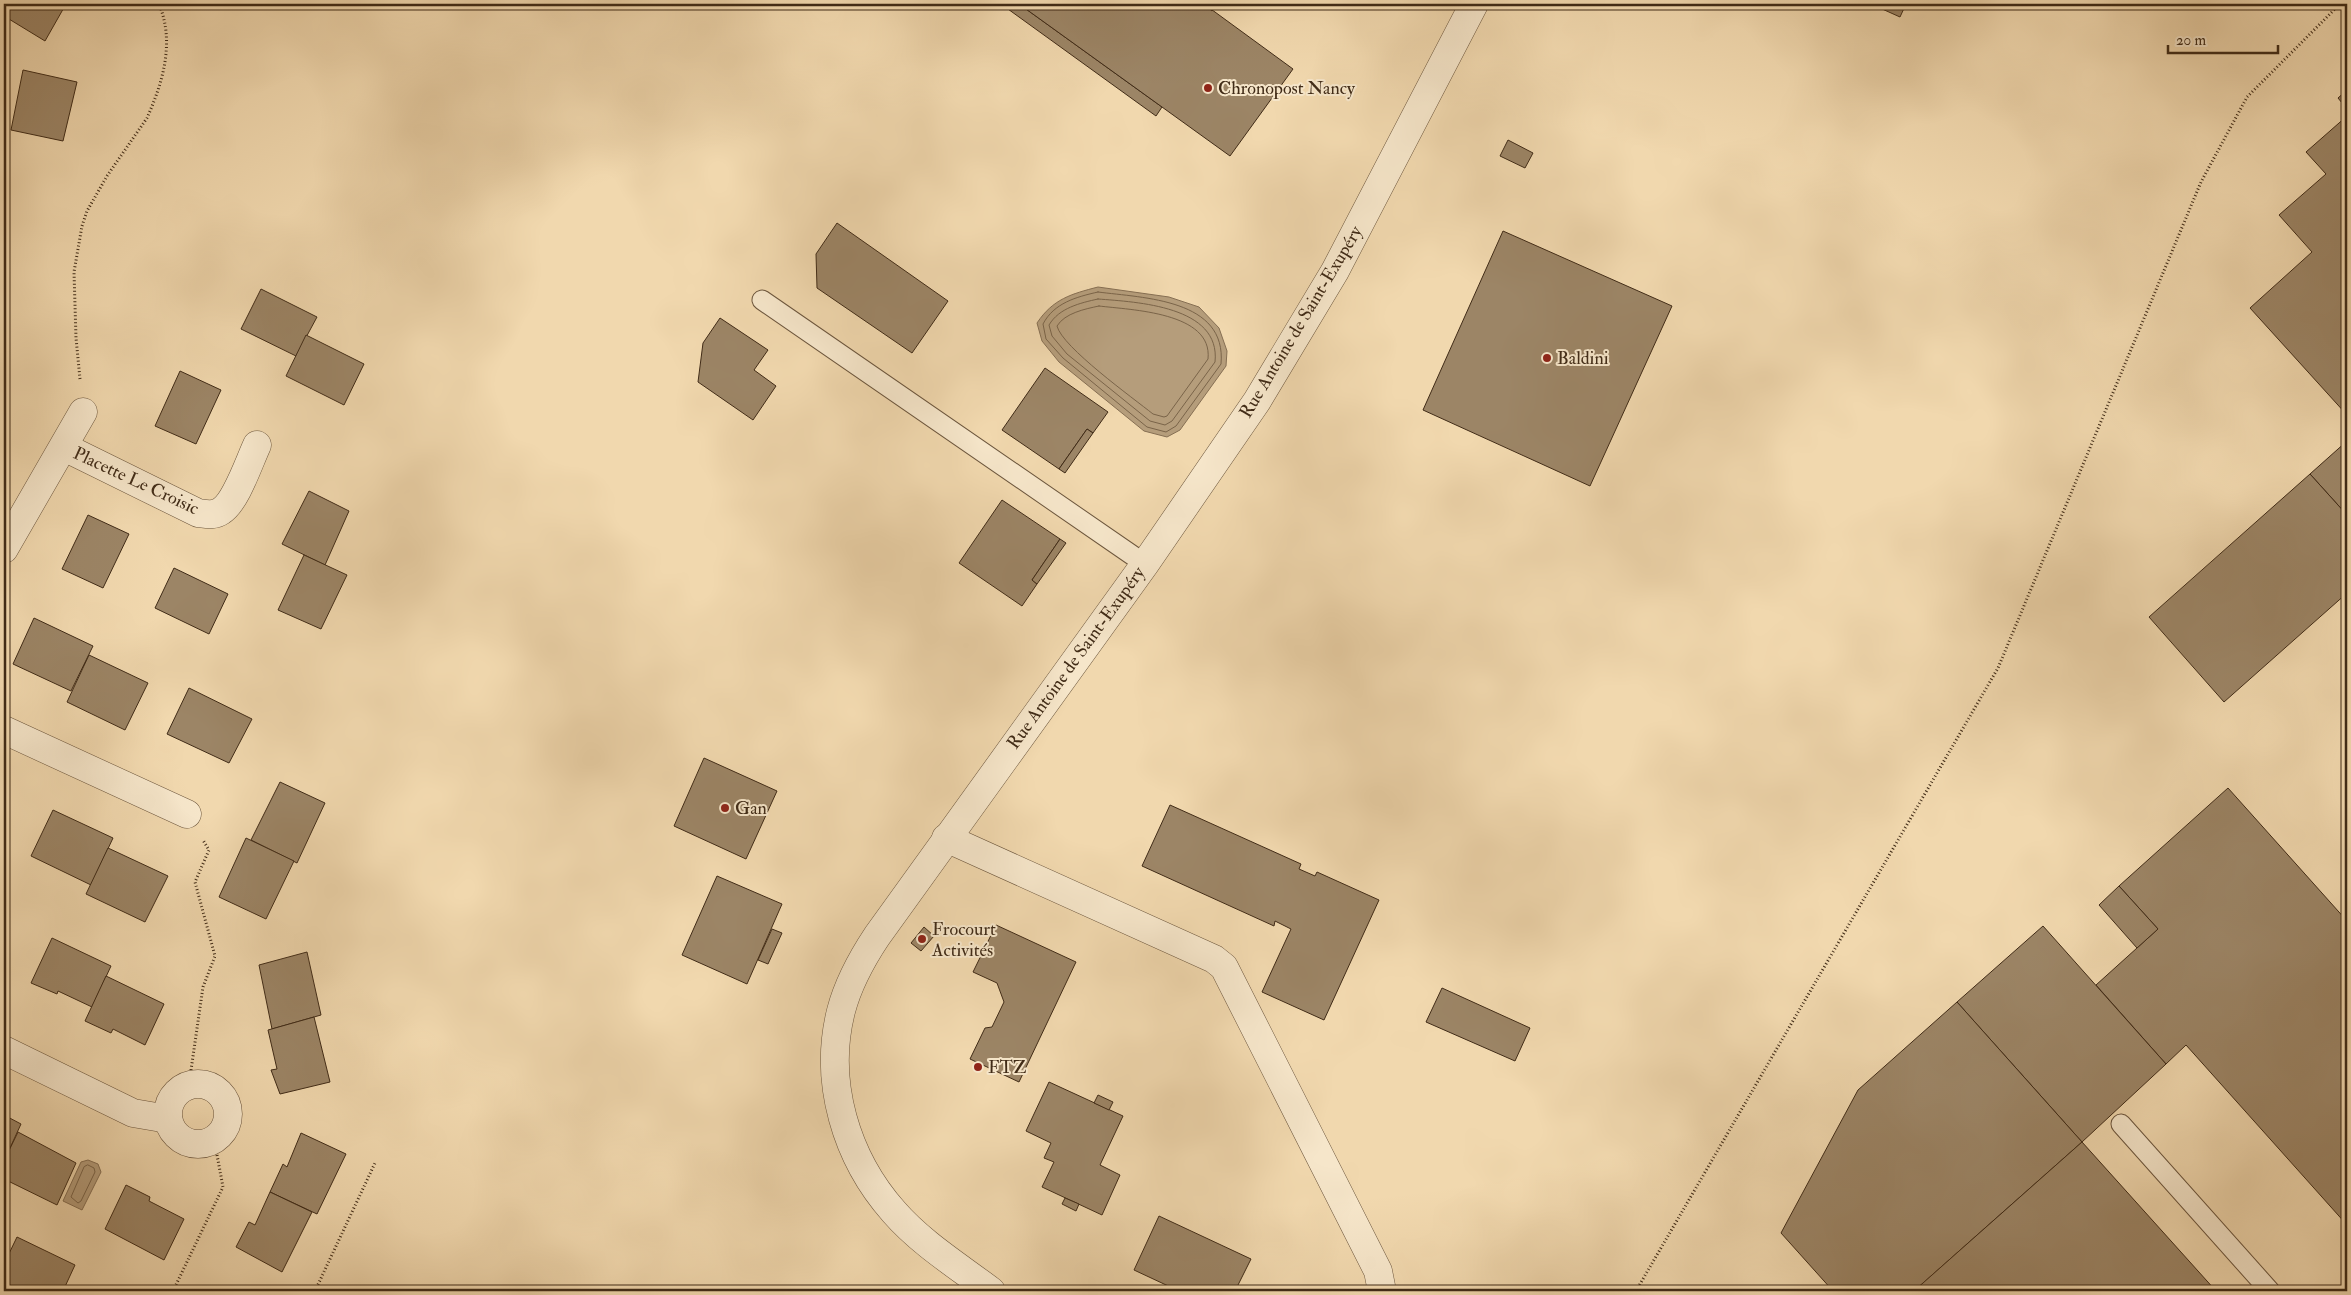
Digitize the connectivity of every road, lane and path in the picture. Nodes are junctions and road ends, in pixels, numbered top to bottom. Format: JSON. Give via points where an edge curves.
{"nodes":[{"id":1,"x":158,"y":4,"type":"edge"},
{"id":2,"x":1474,"y":4,"type":"edge"},
{"id":3,"x":2340,"y":4,"type":"edge"},
{"id":4,"x":762,"y":300,"type":"dead end"},
{"id":5,"x":83,"y":412,"type":"joint"},
{"id":6,"x":257,"y":445,"type":"dead end"},
{"id":7,"x":64,"y":447,"type":"junction"},
{"id":8,"x":4,"y":549,"type":"edge"},
{"id":9,"x":1145,"y":564,"type":"junction"},
{"id":10,"x":4,"y":730,"type":"edge"},
{"id":11,"x":187,"y":814,"type":"joint"},
{"id":12,"x":946,"y":838,"type":"junction"},
{"id":13,"x":4,"y":1050,"type":"edge"},
{"id":14,"x":189,"y":1084,"type":"junction"},
{"id":15,"x":168,"y":1119,"type":"junction"},
{"id":16,"x":2121,"y":1124,"type":"dead end"},
{"id":17,"x":214,"y":1139,"type":"junction"},
{"id":18,"x":375,"y":1164,"type":"dead end"},
{"id":19,"x":173,"y":1291,"type":"edge"},
{"id":20,"x":315,"y":1291,"type":"edge"},
{"id":21,"x":991,"y":1291,"type":"edge"},
{"id":22,"x":1379,"y":1291,"type":"edge"},
{"id":23,"x":1636,"y":1291,"type":"edge"},
{"id":24,"x":2270,"y":1291,"type":"edge"}],
"edges":[{"from":1,"to":5,"type":"path","via":[[167,45],[165,68],[154,102],[87,211],[77,251],[74,272],[76,338]]},
{"from":2,"to":9,"type":"street","name":"Rue Antoine de Saint-Exupéry","via":[[1295,341]]},
{"from":3,"to":23,"type":"path","via":[[2246,97],[2201,182],[1998,668]]},
{"from":4,"to":9,"type":"lane"},
{"from":5,"to":7,"type":"street"},
{"from":6,"to":7,"type":"street","name":"Placette Le Croisic","via":[[229,503],[221,512],[210,514],[198,513]]},
{"from":7,"to":8,"type":"street"},
{"from":9,"to":12,"type":"street","name":"Rue Antoine de Saint-Exupéry"},
{"from":10,"to":11,"type":"street"},
{"from":11,"to":14,"type":"path","via":[[209,850],[195,882],[215,956],[203,987]]},
{"from":12,"to":21,"type":"street","name":"Rue Antoine de Saint-Exupéry","via":[[859,963],[848,989],[837,1040],[838,1102],[850,1145],[883,1200],[914,1232]]},
{"from":12,"to":22,"type":"street","via":[[1214,959],[1224,967],[1378,1271]]},
{"from":13,"to":15,"type":"street","via":[[133,1113]]},
{"from":14,"to":15,"type":"street","via":[[177,1092],[169,1105]]},
{"from":14,"to":17,"type":"street","via":[[204,1083],[217,1089],[226,1101],[229,1115],[225,1129]]},
{"from":15,"to":17,"type":"street","via":[[174,1132],[186,1142],[200,1144]]},
{"from":16,"to":24,"type":"lane"},
{"from":17,"to":19,"type":"path","via":[[223,1187]]},
{"from":18,"to":20,"type":"path"}]}
